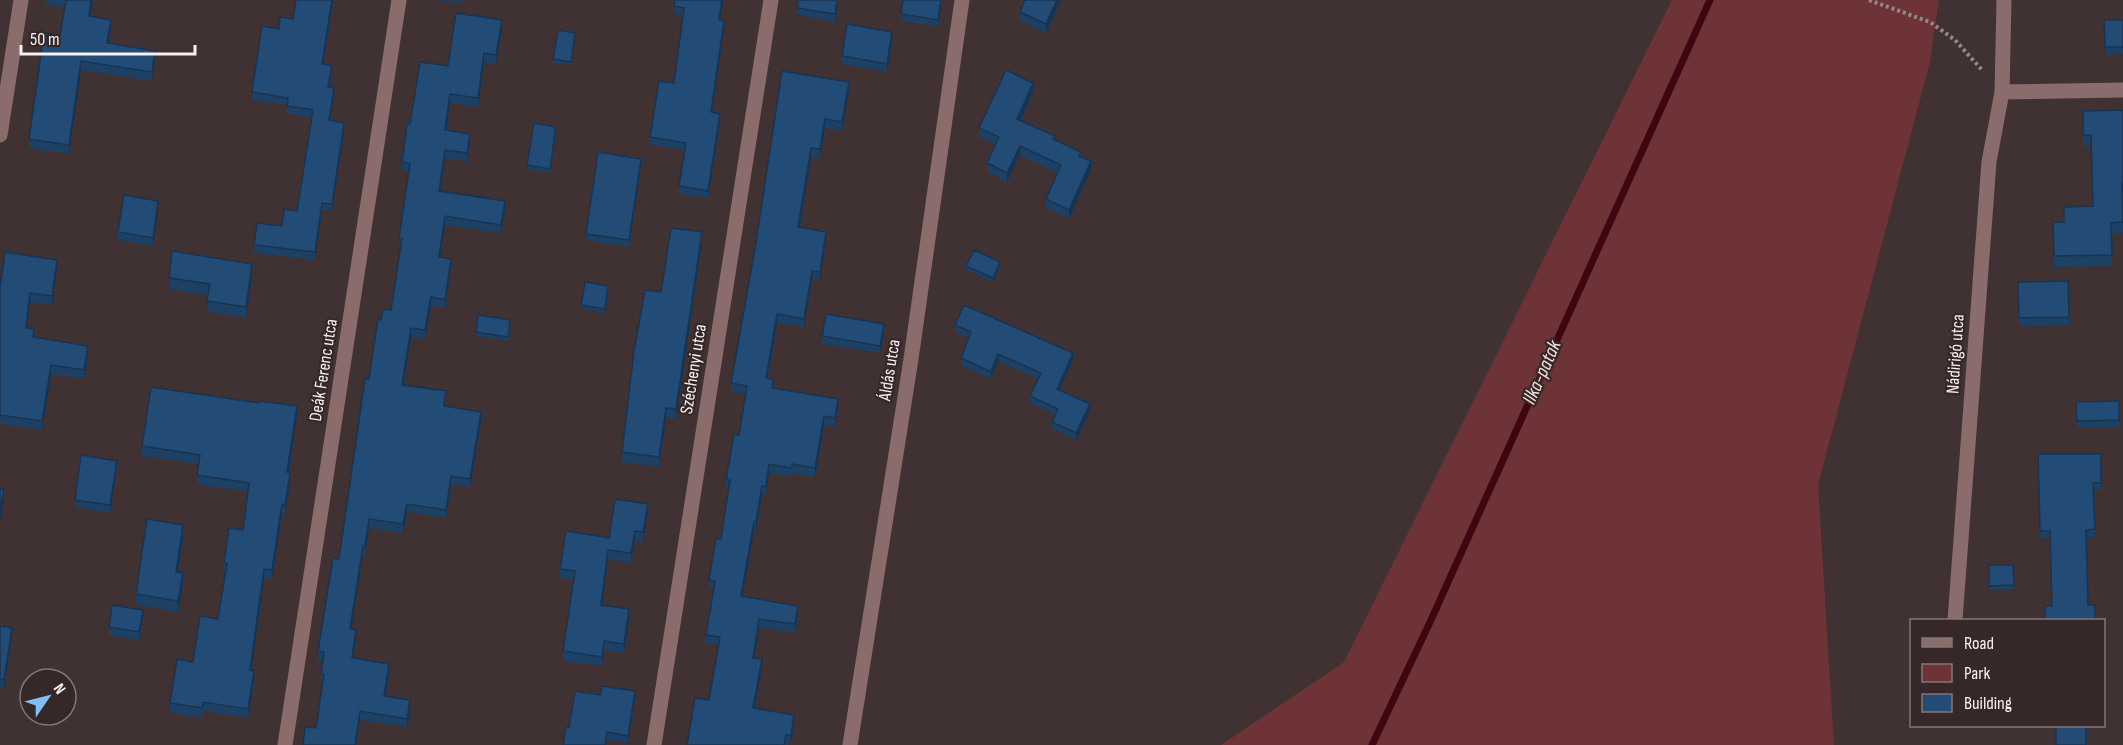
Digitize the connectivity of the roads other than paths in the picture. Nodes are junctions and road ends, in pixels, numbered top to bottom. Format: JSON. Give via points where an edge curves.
{"nodes":[{"id":1,"x":21,"y":0,"type":"edge"},
{"id":2,"x":399,"y":0,"type":"edge"},
{"id":3,"x":771,"y":0,"type":"edge"},
{"id":4,"x":962,"y":0,"type":"edge"},
{"id":5,"x":2004,"y":0,"type":"edge"},
{"id":6,"x":2123,"y":90,"type":"edge"},
{"id":7,"x":2002,"y":92,"type":"junction"},
{"id":8,"x":0,"y":135,"type":"edge"},
{"id":9,"x":1955,"y":619,"type":"edge"},
{"id":10,"x":285,"y":745,"type":"edge"},
{"id":11,"x":654,"y":745,"type":"edge"},
{"id":12,"x":850,"y":745,"type":"edge"}],
"edges":[{"from":1,"to":8,"type":"street"},
{"from":2,"to":10,"type":"street","name":"Deák Ferenc utca"},
{"from":3,"to":11,"type":"street","name":"Széchenyi utca"},
{"from":4,"to":12,"type":"street","name":"Áldás utca"},
{"from":5,"to":7,"type":"street","name":"Nádirigó utca"},
{"from":6,"to":7,"type":"street"},
{"from":7,"to":9,"type":"street","name":"Nádirigó utca","via":[[1989,162]]}]}
